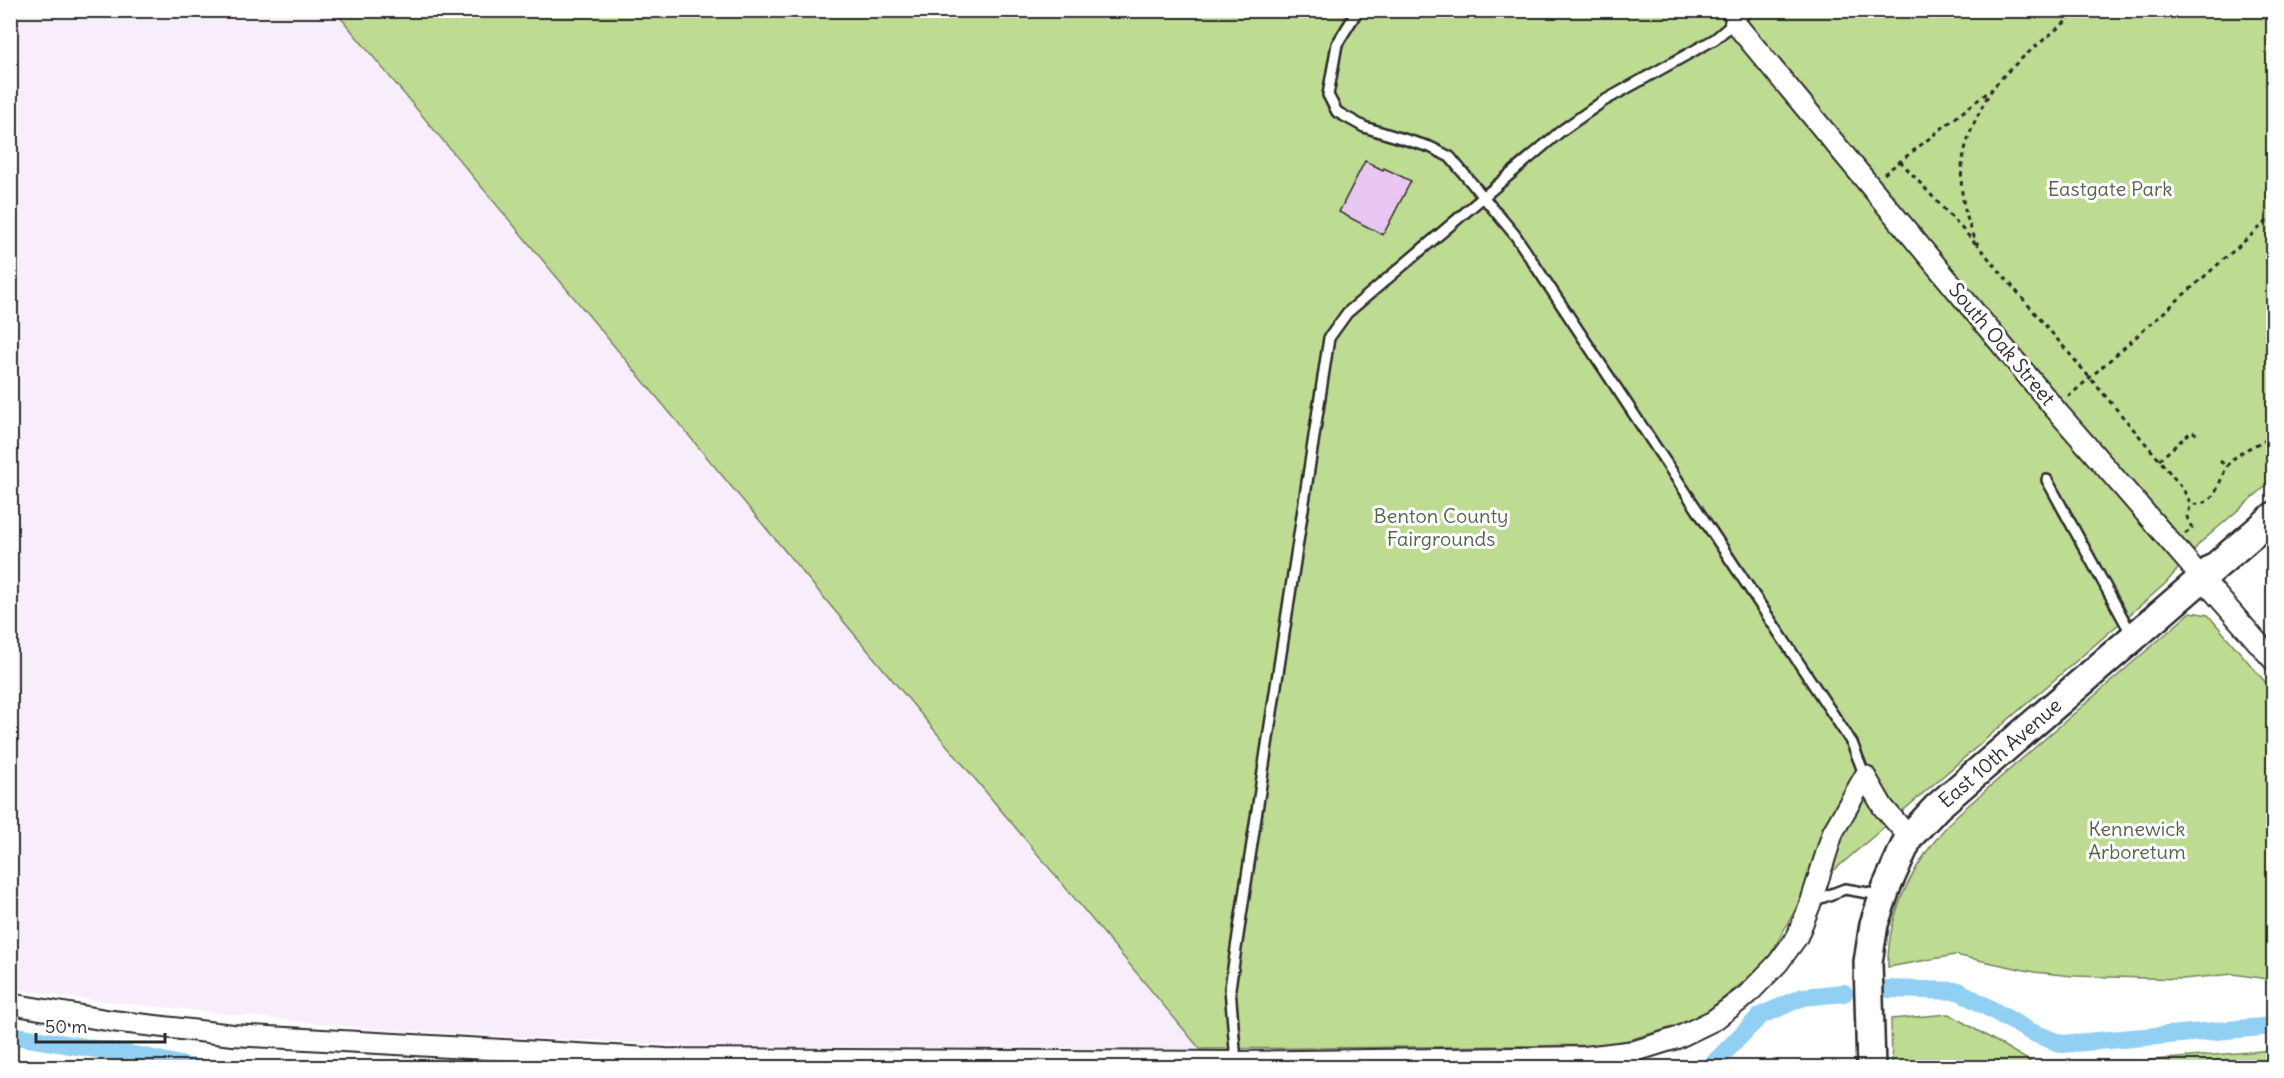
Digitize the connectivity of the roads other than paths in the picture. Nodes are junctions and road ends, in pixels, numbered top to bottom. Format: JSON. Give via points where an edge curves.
{"nodes":[{"id":1,"x":1358,"y":10,"type":"edge"},
{"id":2,"x":1736,"y":15,"type":"edge"},
{"id":3,"x":1484,"y":196,"type":"junction"},
{"id":4,"x":2047,"y":480,"type":"dead end"},
{"id":5,"x":2274,"y":516,"type":"edge"},
{"id":6,"x":2201,"y":579,"type":"junction"},
{"id":7,"x":2133,"y":638,"type":"junction"},
{"id":8,"x":2271,"y":654,"type":"edge"},
{"id":9,"x":1865,"y":776,"type":"junction"},
{"id":10,"x":1910,"y":837,"type":"junction"},
{"id":11,"x":1884,"y":896,"type":"junction"},
{"id":12,"x":1811,"y":902,"type":"junction"},
{"id":13,"x":10,"y":1004,"type":"edge"},
{"id":14,"x":1236,"y":1062,"type":"junction"},
{"id":15,"x":1871,"y":1068,"type":"edge"}],
"edges":[{"from":1,"to":3,"type":"lane","via":[[1337,44],[1328,95],[1337,112],[1364,127],[1450,157]]},
{"from":2,"to":3,"type":"lane","via":[[1715,39],[1602,102],[1561,131]]},
{"from":2,"to":6,"type":"street","name":"South Oak Street","via":[[1871,186]]},
{"from":3,"to":9,"type":"lane","via":[[1515,235],[1852,743]]},
{"from":3,"to":14,"type":"lane","via":[[1347,313],[1329,338],[1230,987]]},
{"from":4,"to":7,"type":"lane"},
{"from":5,"to":6,"type":"street","name":"East 10th Avenue"},
{"from":6,"to":7,"type":"street","name":"East 10th Avenue"},
{"from":6,"to":8,"type":"street","name":"South Oak Street"},
{"from":7,"to":10,"type":"street","name":"East 10th Avenue","via":[[1937,807]]},
{"from":9,"to":10,"type":"street","via":[[1882,807]]},
{"from":9,"to":12,"type":"street","via":[[1833,832]]},
{"from":10,"to":11,"type":"street","name":"East 10th Avenue"},
{"from":11,"to":12,"type":"lane","via":[[1845,889]]},
{"from":11,"to":15,"type":"street","name":"East 10th Avenue","via":[[1874,924],[1868,962]]},
{"from":12,"to":14,"type":"street","via":[[1797,937],[1747,995],[1714,1020],[1677,1038],[1635,1051],[1585,1057]]},
{"from":13,"to":14,"type":"street","via":[[233,1035],[666,1059]]}]}
